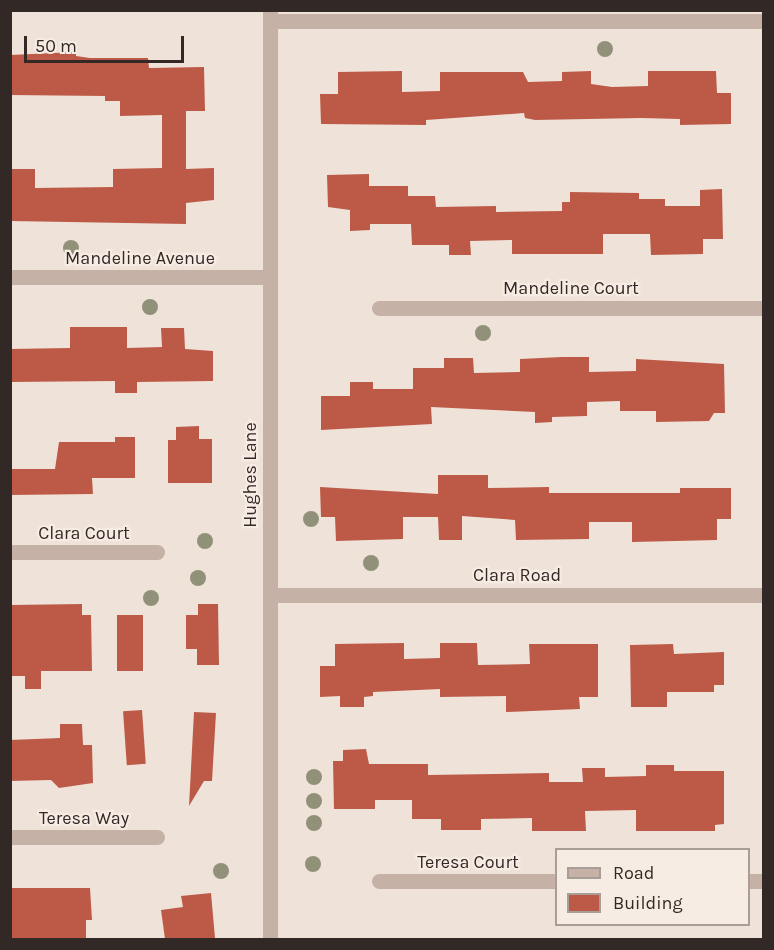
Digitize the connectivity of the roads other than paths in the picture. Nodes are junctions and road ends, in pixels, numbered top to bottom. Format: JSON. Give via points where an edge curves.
{"nodes":[{"id":1,"x":270,"y":16,"type":"edge"},
{"id":2,"x":764,"y":21,"type":"edge"},
{"id":3,"x":10,"y":277,"type":"edge"},
{"id":4,"x":270,"y":277,"type":"junction"},
{"id":5,"x":379,"y":308,"type":"dead end"},
{"id":6,"x":764,"y":308,"type":"edge"},
{"id":7,"x":10,"y":552,"type":"edge"},
{"id":8,"x":157,"y":552,"type":"dead end"},
{"id":9,"x":270,"y":595,"type":"junction"},
{"id":10,"x":764,"y":595,"type":"edge"},
{"id":11,"x":10,"y":837,"type":"edge"},
{"id":12,"x":157,"y":837,"type":"dead end"},
{"id":13,"x":379,"y":881,"type":"dead end"},
{"id":14,"x":555,"y":881,"type":"edge"},
{"id":15,"x":270,"y":939,"type":"edge"}],
"edges":[{"from":1,"to":2,"type":"street"},
{"from":1,"to":4,"type":"street","name":"Hughes Lane"},
{"from":3,"to":4,"type":"street","name":"Mandeline Avenue"},
{"from":4,"to":9,"type":"street","name":"Hughes Lane"},
{"from":5,"to":6,"type":"street","name":"Mandeline Court"},
{"from":7,"to":8,"type":"street","name":"Clara Court"},
{"from":9,"to":10,"type":"street","name":"Clara Road"},
{"from":9,"to":15,"type":"street","name":"Hughes Lane"},
{"from":11,"to":12,"type":"street","name":"Teresa Way"},
{"from":13,"to":14,"type":"street","name":"Teresa Court"}]}
